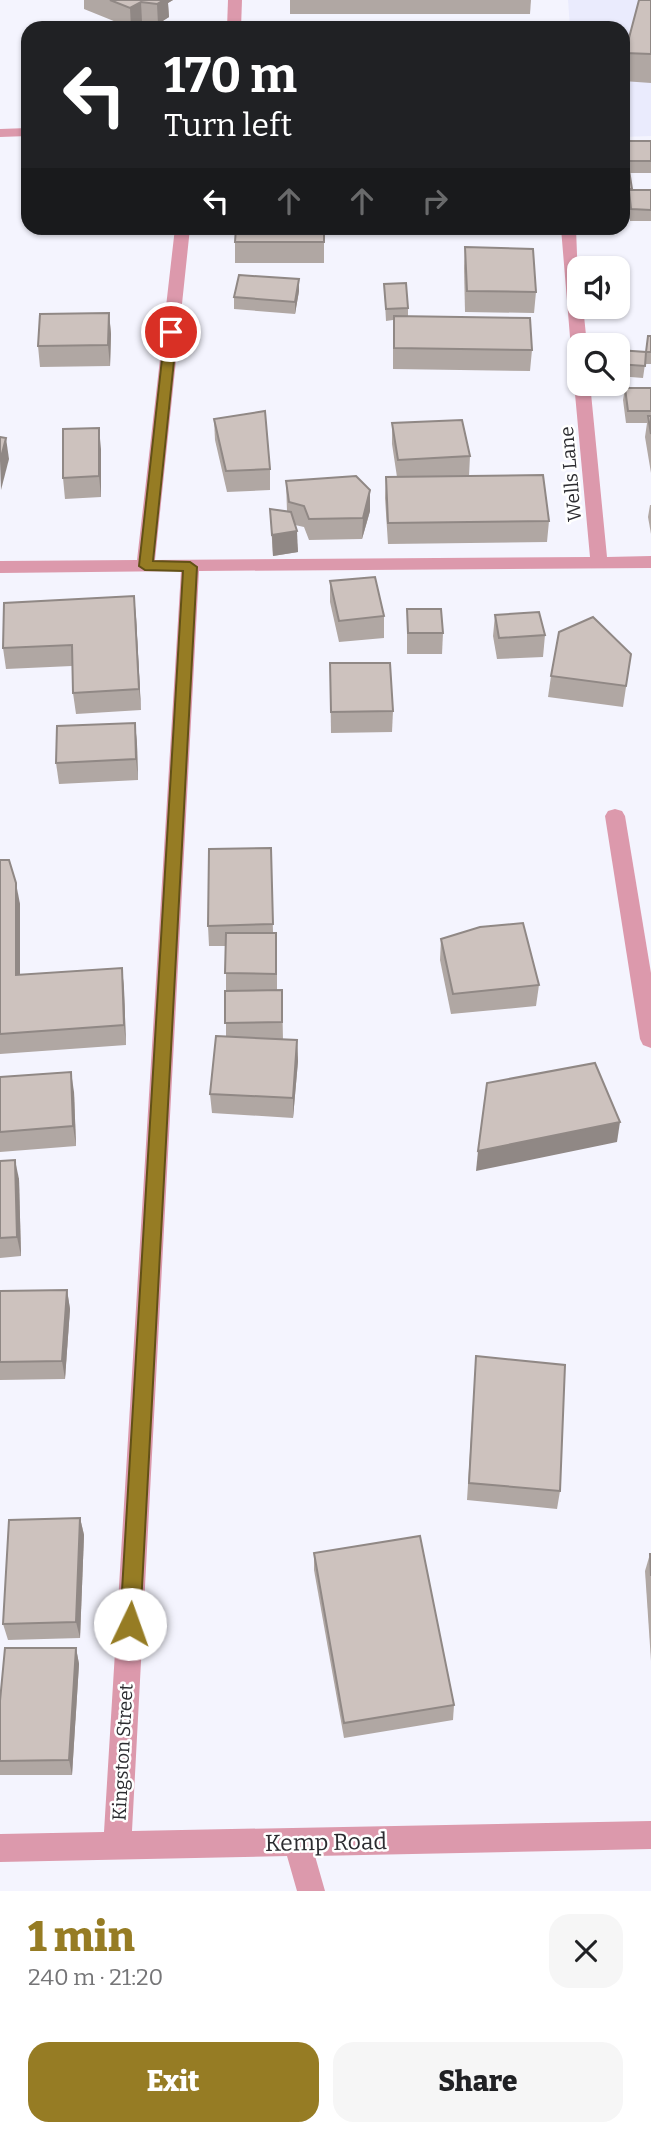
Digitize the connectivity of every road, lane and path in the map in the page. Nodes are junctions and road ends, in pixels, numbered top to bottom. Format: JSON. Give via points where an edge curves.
{"nodes":[{"id":1,"x":235,"y":0,"type":"edge"},
{"id":2,"x":234,"y":21,"type":"edge"},
{"id":3,"x":21,"y":132,"type":"edge"},
{"id":4,"x":0,"y":133,"type":"edge"},
{"id":5,"x":181,"y":235,"type":"edge"},
{"id":6,"x":569,"y":235,"type":"edge"},
{"id":7,"x":578,"y":333,"type":"edge"},
{"id":8,"x":583,"y":396,"type":"edge"},
{"id":9,"x":599,"y":561,"type":"junction"},
{"id":10,"x":651,"y":562,"type":"edge"},
{"id":11,"x":145,"y":566,"type":"junction"},
{"id":12,"x":0,"y":567,"type":"edge"},
{"id":13,"x":190,"y":567,"type":"junction"},
{"id":14,"x":615,"y":816,"type":"dead end"},
{"id":15,"x":651,"y":1039,"type":"edge"},
{"id":16,"x":651,"y":1835,"type":"edge"},
{"id":17,"x":297,"y":1843,"type":"junction"},
{"id":18,"x":117,"y":1847,"type":"junction"},
{"id":19,"x":0,"y":1848,"type":"edge"},
{"id":20,"x":312,"y":1891,"type":"edge"}],
"edges":[{"from":1,"to":2,"type":"street"},
{"from":3,"to":4,"type":"street"},
{"from":5,"to":11,"type":"street"},
{"from":6,"to":7,"type":"street"},
{"from":8,"to":9,"type":"street","name":"Wells Lane"},
{"from":9,"to":10,"type":"street"},
{"from":9,"to":13,"type":"street"},
{"from":11,"to":12,"type":"street"},
{"from":11,"to":13,"type":"street"},
{"from":13,"to":18,"type":"street","name":"Kingston Street"},
{"from":14,"to":15,"type":"street"},
{"from":16,"to":17,"type":"street","name":"Kemp Road"},
{"from":17,"to":18,"type":"street","name":"Kemp Road"},
{"from":17,"to":20,"type":"street"},
{"from":18,"to":19,"type":"street","name":"Kemp Road"}]}
